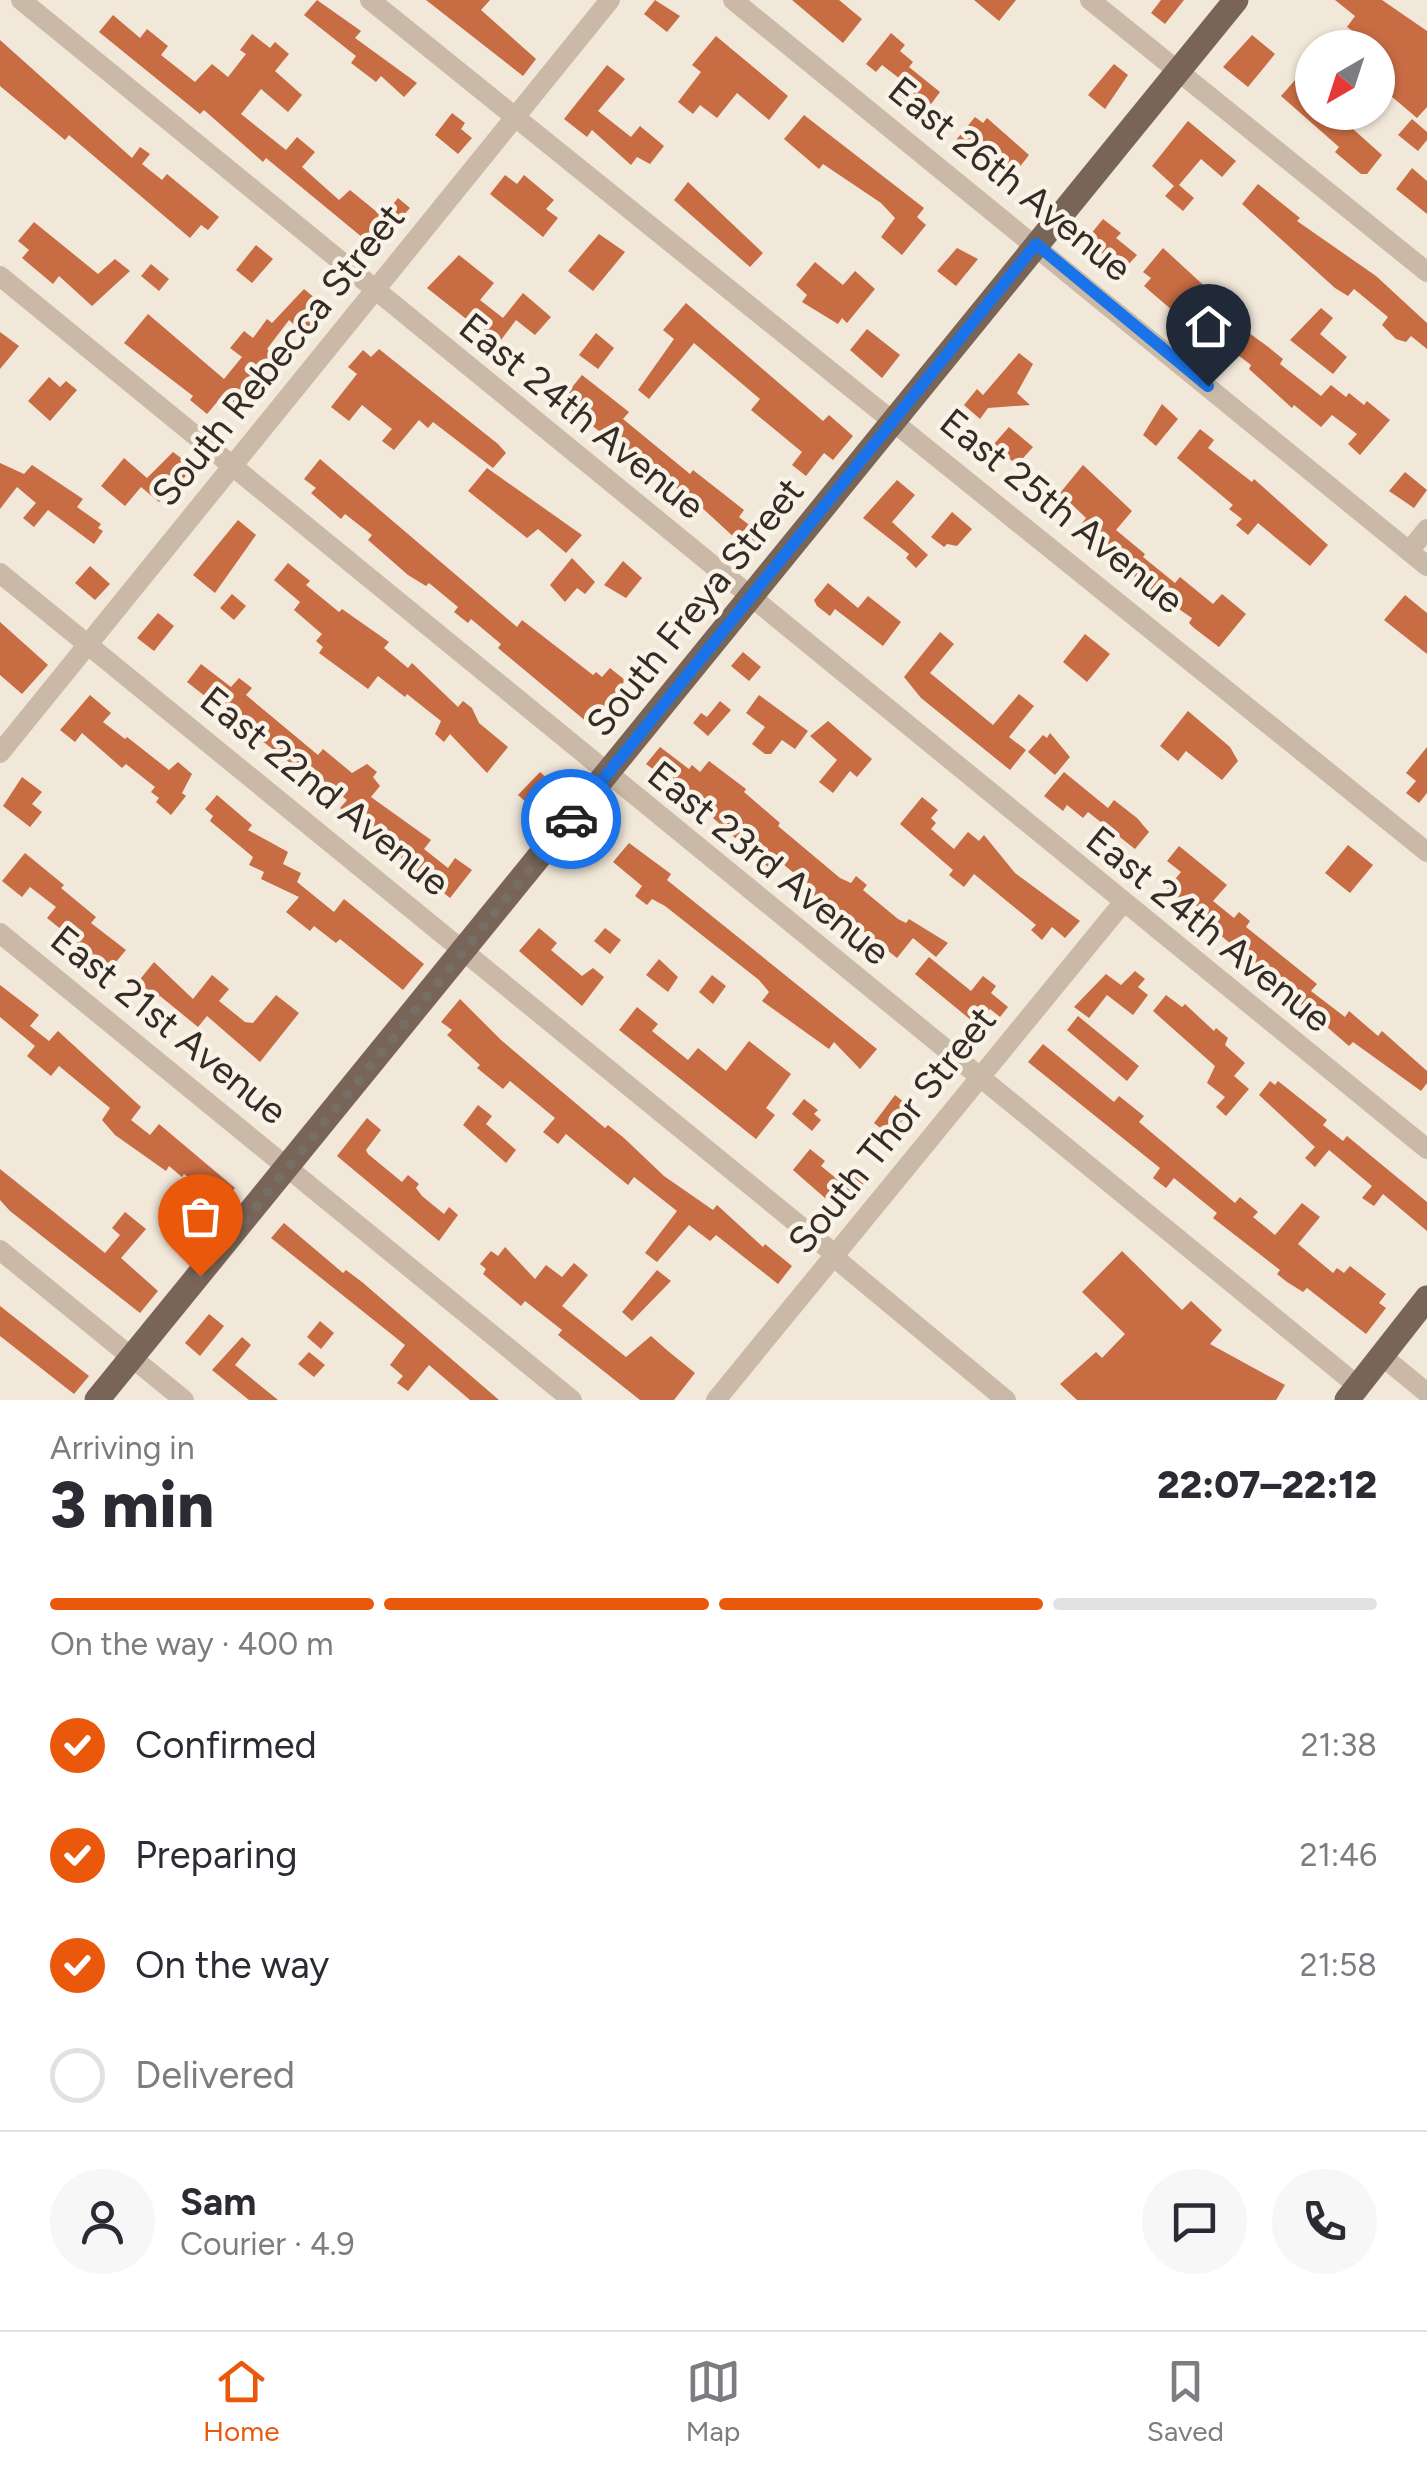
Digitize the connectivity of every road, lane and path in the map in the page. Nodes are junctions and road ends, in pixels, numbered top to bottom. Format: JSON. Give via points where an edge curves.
{"nodes":[{"id":1,"x":21,"y":0,"type":"edge"},
{"id":2,"x":370,"y":0,"type":"edge"},
{"id":3,"x":610,"y":0,"type":"edge"},
{"id":4,"x":733,"y":0,"type":"edge"},
{"id":5,"x":1090,"y":0,"type":"edge"},
{"id":6,"x":1236,"y":0,"type":"edge"},
{"id":7,"x":1178,"y":71,"type":"junction"},
{"id":8,"x":516,"y":116,"type":"junction"},
{"id":9,"x":1036,"y":244,"type":"junction"},
{"id":10,"x":1427,"y":272,"type":"edge"},
{"id":11,"x":0,"y":276,"type":"edge"},
{"id":12,"x":373,"y":292,"type":"junction"},
{"id":13,"x":894,"y":420,"type":"junction"},
{"id":14,"x":233,"y":468,"type":"junction"},
{"id":15,"x":1427,"y":529,"type":"edge"},
{"id":16,"x":1409,"y":552,"type":"junction"},
{"id":17,"x":1427,"y":566,"type":"edge"},
{"id":18,"x":0,"y":573,"type":"edge"},
{"id":19,"x":750,"y":598,"type":"junction"},
{"id":20,"x":88,"y":644,"type":"junction"},
{"id":21,"x":0,"y":753,"type":"edge"},
{"id":22,"x":607,"y":775,"type":"junction"},
{"id":23,"x":1427,"y":852,"type":"edge"},
{"id":24,"x":1122,"y":904,"type":"junction"},
{"id":25,"x":0,"y":933,"type":"edge"},
{"id":26,"x":465,"y":950,"type":"junction"},
{"id":27,"x":978,"y":1079,"type":"junction"},
{"id":28,"x":1427,"y":1149,"type":"edge"},
{"id":29,"x":290,"y":1167,"type":"junction"},
{"id":30,"x":0,"y":1250,"type":"edge"},
{"id":31,"x":836,"y":1257,"type":"junction"},
{"id":32,"x":1425,"y":1305,"type":"edge"},
{"id":33,"x":1382,"y":1356,"type":"junction"},
{"id":34,"x":132,"y":1358,"type":"junction"},
{"id":35,"x":1427,"y":1393,"type":"edge"},
{"id":36,"x":1353,"y":1395,"type":"edge"},
{"id":37,"x":97,"y":1400,"type":"edge"},
{"id":38,"x":184,"y":1400,"type":"edge"},
{"id":39,"x":572,"y":1400,"type":"edge"},
{"id":40,"x":716,"y":1400,"type":"edge"},
{"id":41,"x":1006,"y":1400,"type":"edge"}],
"edges":[{"from":1,"to":12,"type":"street","name":"East 24th Avenue"},
{"from":2,"to":8,"type":"street","name":"East 25th Avenue"},
{"from":3,"to":8,"type":"street","name":"South Rebecca Street"},
{"from":4,"to":9,"type":"street","name":"East 26th Avenue"},
{"from":5,"to":7,"type":"street"},
{"from":6,"to":7,"type":"main road","name":"South Freya Street"},
{"from":7,"to":9,"type":"main road","name":"South Freya Street"},
{"from":7,"to":10,"type":"street"},
{"from":8,"to":12,"type":"street","name":"South Rebecca Street"},
{"from":8,"to":13,"type":"street","name":"East 25th Avenue"},
{"from":9,"to":13,"type":"main road","name":"South Freya Street"},
{"from":9,"to":16,"type":"street","name":"East 26th Avenue"},
{"from":11,"to":14,"type":"street","name":"East 23rd Avenue"},
{"from":12,"to":14,"type":"street","name":"South Rebecca Street"},
{"from":12,"to":19,"type":"street","name":"East 24th Avenue"},
{"from":13,"to":19,"type":"main road","name":"South Freya Street"},
{"from":13,"to":23,"type":"street","name":"East 25th Avenue"},
{"from":14,"to":20,"type":"street","name":"South Rebecca Street"},
{"from":14,"to":22,"type":"street","name":"East 23rd Avenue"},
{"from":15,"to":16,"type":"street"},
{"from":16,"to":17,"type":"street","name":"East 26th Avenue"},
{"from":18,"to":20,"type":"street","name":"East 22nd Avenue"},
{"from":19,"to":22,"type":"main road","name":"South Freya Street"},
{"from":19,"to":24,"type":"street","name":"East 24th Avenue"},
{"from":20,"to":21,"type":"street","name":"South Rebecca Street"},
{"from":20,"to":26,"type":"street","name":"East 22nd Avenue"},
{"from":22,"to":26,"type":"main road","name":"South Freya Street"},
{"from":22,"to":27,"type":"street","name":"East 23rd Avenue"},
{"from":24,"to":27,"type":"street","name":"South Thor Street"},
{"from":24,"to":28,"type":"street","name":"East 24th Avenue"},
{"from":25,"to":29,"type":"street","name":"East 21st Avenue"},
{"from":26,"to":29,"type":"main road","name":"South Freya Street"},
{"from":26,"to":31,"type":"street","name":"East 22nd Avenue"},
{"from":27,"to":31,"type":"street","name":"South Thor Street"},
{"from":27,"to":36,"type":"street","name":"East 23rd Avenue"},
{"from":29,"to":34,"type":"main road","name":"South Freya Street"},
{"from":29,"to":39,"type":"street","name":"East 21st Avenue"},
{"from":30,"to":34,"type":"street"},
{"from":31,"to":40,"type":"street","name":"South Thor Street"},
{"from":31,"to":41,"type":"street","name":"East 22nd Avenue"},
{"from":32,"to":33,"type":"main road"},
{"from":33,"to":35,"type":"street"},
{"from":33,"to":36,"type":"main road"},
{"from":34,"to":37,"type":"main road","name":"South Freya Street"},
{"from":34,"to":38,"type":"street"}]}
